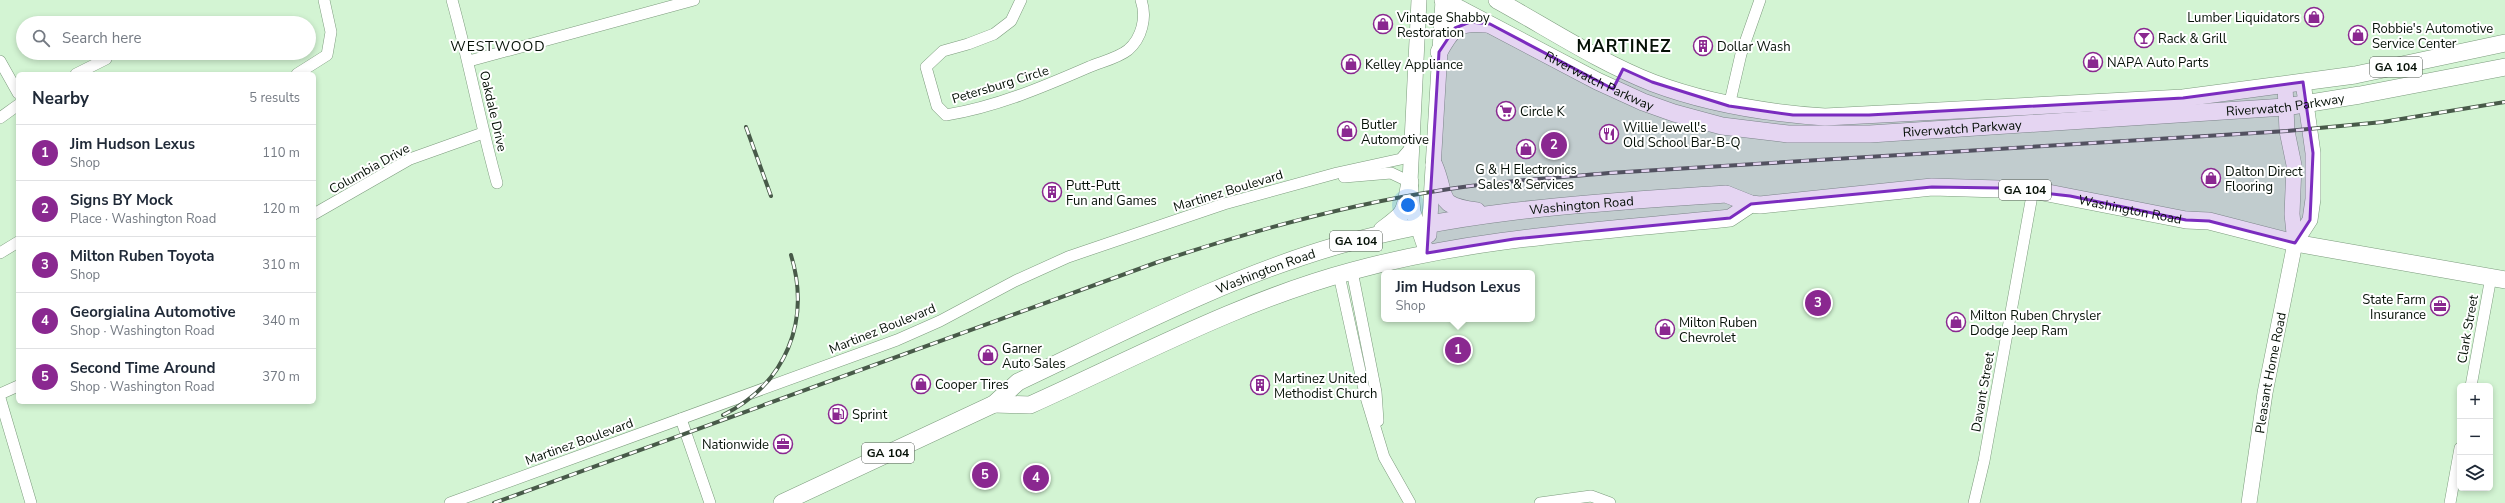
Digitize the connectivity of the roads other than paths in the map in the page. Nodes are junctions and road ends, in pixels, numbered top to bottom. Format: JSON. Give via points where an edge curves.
{"nodes":[{"id":1,"x":324,"y":0,"type":"edge"},
{"id":2,"x":452,"y":0,"type":"edge"},
{"id":3,"x":694,"y":0,"type":"edge"},
{"id":4,"x":1021,"y":0,"type":"edge"},
{"id":5,"x":1141,"y":0,"type":"edge"},
{"id":6,"x":1419,"y":0,"type":"edge"},
{"id":7,"x":1443,"y":0,"type":"edge"},
{"id":8,"x":1497,"y":0,"type":"edge"},
{"id":9,"x":1760,"y":0,"type":"edge"},
{"id":10,"x":1490,"y":24,"type":"junction"},
{"id":11,"x":2505,"y":43,"type":"edge"},
{"id":12,"x":1439,"y":52,"type":"junction"},
{"id":13,"x":104,"y":60,"type":"edge"},
{"id":14,"x":0,"y":61,"type":"edge"},
{"id":15,"x":469,"y":61,"type":"junction"},
{"id":16,"x":2505,"y":67,"type":"edge"},
{"id":17,"x":1623,"y":69,"type":"junction"},
{"id":18,"x":80,"y":72,"type":"edge"},
{"id":19,"x":300,"y":72,"type":"edge"},
{"id":20,"x":2303,"y":82,"type":"junction"},
{"id":21,"x":2285,"y":84,"type":"junction"},
{"id":22,"x":16,"y":89,"type":"edge"},
{"id":23,"x":1613,"y":89,"type":"junction"},
{"id":24,"x":2307,"y":104,"type":"junction"},
{"id":25,"x":16,"y":106,"type":"edge"},
{"id":26,"x":1729,"y":106,"type":"junction"},
{"id":27,"x":2285,"y":107,"type":"junction"},
{"id":28,"x":0,"y":118,"type":"edge"},
{"id":29,"x":483,"y":133,"type":"junction"},
{"id":30,"x":1412,"y":146,"type":"junction"},
{"id":31,"x":1434,"y":165,"type":"junction"},
{"id":32,"x":1323,"y":178,"type":"junction"},
{"id":33,"x":1410,"y":182,"type":"junction"},
{"id":34,"x":497,"y":183,"type":"dead end"},
{"id":35,"x":2033,"y":190,"type":"junction"},
{"id":36,"x":1751,"y":204,"type":"junction"},
{"id":37,"x":316,"y":213,"type":"edge"},
{"id":38,"x":1494,"y":213,"type":"junction"},
{"id":39,"x":1424,"y":225,"type":"junction"},
{"id":40,"x":1373,"y":237,"type":"junction"},
{"id":41,"x":16,"y":243,"type":"edge"},
{"id":42,"x":2295,"y":243,"type":"junction"},
{"id":43,"x":0,"y":253,"type":"edge"},
{"id":44,"x":1427,"y":254,"type":"junction"},
{"id":45,"x":1346,"y":273,"type":"junction"},
{"id":46,"x":2498,"y":278,"type":"edge"},
{"id":47,"x":2472,"y":383,"type":"edge"},
{"id":48,"x":16,"y":387,"type":"edge"},
{"id":49,"x":0,"y":394,"type":"edge"},
{"id":50,"x":0,"y":398,"type":"edge"},
{"id":51,"x":994,"y":404,"type":"junction"},
{"id":52,"x":681,"y":419,"type":"junction"},
{"id":53,"x":2459,"y":455,"type":"edge"},
{"id":54,"x":31,"y":503,"type":"edge"},
{"id":55,"x":450,"y":503,"type":"edge"},
{"id":56,"x":710,"y":503,"type":"edge"},
{"id":57,"x":782,"y":503,"type":"edge"},
{"id":58,"x":1410,"y":503,"type":"edge"},
{"id":59,"x":1540,"y":503,"type":"edge"},
{"id":60,"x":1610,"y":503,"type":"edge"},
{"id":61,"x":1974,"y":503,"type":"edge"},
{"id":62,"x":2249,"y":503,"type":"edge"},
{"id":63,"x":2450,"y":503,"type":"edge"}],
"edges":[{"from":1,"to":19,"type":"street","via":[[331,32],[327,55]]},
{"from":2,"to":15,"type":"street","name":"Oakdale Drive"},
{"from":3,"to":15,"type":"street"},
{"from":4,"to":5,"type":"street","name":"Petersburg Circle","via":[[1011,20],[994,34],[943,51],[926,67],[937,106],[946,115],[968,111],[1049,84],[1128,50],[1142,29],[1144,10]]},
{"from":6,"to":30,"type":"main road"},
{"from":7,"to":10,"type":"main road","name":"Riverwatch Parkway"},
{"from":7,"to":12,"type":"main road","name":"Riverwatch Parkway"},
{"from":8,"to":17,"type":"main road","name":"Riverwatch Parkway"},
{"from":9,"to":26,"type":"street","via":[[1742,54]]},
{"from":10,"to":12,"type":"main road","via":[[1462,24],[1449,34]]},
{"from":10,"to":23,"type":"main road","name":"Riverwatch Parkway"},
{"from":11,"to":20,"type":"main road","name":"Riverwatch Parkway","number":"GA 104","via":[[2355,75]]},
{"from":12,"to":31,"type":"main road","name":"Riverwatch Parkway"},
{"from":13,"to":18,"type":"street"},
{"from":14,"to":22,"type":"street"},
{"from":15,"to":29,"type":"street","name":"Oakdale Drive"},
{"from":16,"to":24,"type":"main road","name":"Riverwatch Parkway","number":"GA 104"},
{"from":17,"to":23,"type":"main road"},
{"from":17,"to":26,"type":"main road","name":"Riverwatch Parkway","via":[[1652,82]]},
{"from":20,"to":21,"type":"main road","name":"Riverwatch Parkway","number":"GA 104"},
{"from":20,"to":24,"type":"main road","name":"Pleasant Home Road"},
{"from":21,"to":26,"type":"main road","name":"Riverwatch Parkway","via":[[2182,98],[1869,115],[1793,115]]},
{"from":21,"to":27,"type":"main road","name":"Pleasant Home Road"},
{"from":23,"to":27,"type":"main road","name":"Riverwatch Parkway","via":[[1674,113],[1722,126],[1822,136]]},
{"from":24,"to":27,"type":"main road","name":"Riverwatch Parkway"},
{"from":24,"to":42,"type":"main road","name":"Pleasant Home Road","via":[[2313,153],[2311,214],[2310,220]]},
{"from":25,"to":28,"type":"street"},
{"from":27,"to":42,"type":"main road","name":"Pleasant Home Road","via":[[2294,166],[2292,214]]},
{"from":29,"to":34,"type":"street","name":"Oakdale Drive"},
{"from":29,"to":37,"type":"street","name":"Columbia Drive","via":[[410,159]]},
{"from":30,"to":32,"type":"street","name":"Martinez Boulevard","via":[[1401,159]]},
{"from":30,"to":33,"type":"main road"},
{"from":31,"to":38,"type":"main road","via":[[1443,196],[1450,205]]},
{"from":31,"to":39,"type":"main road","name":"Riverwatch Parkway"},
{"from":32,"to":33,"type":"street","name":"Martinez Boulevard","via":[[1391,173]]},
{"from":32,"to":52,"type":"street","name":"Martinez Boulevard","via":[[1224,204],[1068,257],[1015,281],[920,331]]},
{"from":33,"to":39,"type":"main road","via":[[1413,212]]},
{"from":33,"to":40,"type":"main road","via":[[1402,216]]},
{"from":35,"to":36,"type":"main road","name":"Washington Road","number":"GA 104","via":[[1932,187]]},
{"from":35,"to":42,"type":"main road","name":"Washington Road","number":"GA 104","via":[[2186,220],[2209,221]]},
{"from":35,"to":61,"type":"street","name":"Davant Street","via":[[1984,461]]},
{"from":36,"to":38,"type":"main road","name":"Washington Road","number":"GA 104","via":[[1726,194]]},
{"from":36,"to":44,"type":"main road","name":"Washington Road","number":"GA 104","via":[[1730,218],[1514,238]]},
{"from":38,"to":39,"type":"main road","name":"Washington Road","number":"GA 104"},
{"from":39,"to":40,"type":"main road","name":"Washington Road","number":"GA 104"},
{"from":39,"to":44,"type":"main road"},
{"from":40,"to":51,"type":"main road","name":"Washington Road","number":"GA 104","via":[[1307,255],[1229,284],[1018,382]]},
{"from":41,"to":43,"type":"street"},
{"from":42,"to":46,"type":"main road","name":"Washington Road"},
{"from":42,"to":62,"type":"main road","name":"Pleasant Home Road","via":[[2264,393]]},
{"from":44,"to":45,"type":"main road","name":"Washington Road","number":"GA 104"},
{"from":45,"to":51,"type":"main road","name":"Washington Road","number":"GA 104","via":[[1241,310],[1030,405]]},
{"from":45,"to":58,"type":"street","via":[[1365,394],[1384,457]]},
{"from":46,"to":47,"type":"street","name":"Clark Street"},
{"from":48,"to":49,"type":"street"},
{"from":50,"to":54,"type":"street"},
{"from":51,"to":57,"type":"main road","name":"Washington Road","number":"GA 104"},
{"from":52,"to":55,"type":"street","name":"Martinez Boulevard"},
{"from":52,"to":56,"type":"street"},
{"from":53,"to":63,"type":"street"},
{"from":59,"to":60,"type":"street","via":[[1591,496]]}]}
